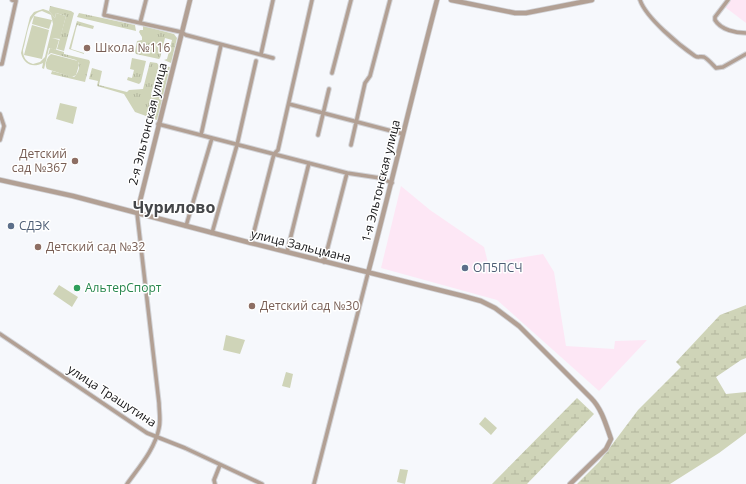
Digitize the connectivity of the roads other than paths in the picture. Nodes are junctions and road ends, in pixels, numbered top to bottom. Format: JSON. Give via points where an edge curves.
{"nodes":[{"id":1,"x":107,"y":0,"type":"edge"},
{"id":2,"x":146,"y":0,"type":"edge"},
{"id":3,"x":190,"y":0,"type":"edge"},
{"id":4,"x":273,"y":0,"type":"edge"},
{"id":5,"x":312,"y":0,"type":"edge"},
{"id":6,"x":351,"y":0,"type":"edge"},
{"id":7,"x":390,"y":0,"type":"edge"},
{"id":8,"x":437,"y":0,"type":"edge"},
{"id":9,"x":451,"y":0,"type":"edge"},
{"id":10,"x":592,"y":0,"type":"edge"},
{"id":11,"x":640,"y":0,"type":"edge"},
{"id":12,"x":728,"y":0,"type":"edge"},
{"id":13,"x":14,"y":1,"type":"edge"},
{"id":14,"x":140,"y":23,"type":"junction"},
{"id":15,"x":181,"y":32,"type":"junction"},
{"id":16,"x":746,"y":33,"type":"edge"},
{"id":17,"x":221,"y":45,"type":"junction"},
{"id":18,"x":261,"y":54,"type":"junction"},
{"id":19,"x":746,"y":54,"type":"edge"},
{"id":20,"x":273,"y":58,"type":"dead end"},
{"id":21,"x":256,"y":61,"type":"dead end"},
{"id":22,"x":0,"y":64,"type":"edge"},
{"id":23,"x":332,"y":73,"type":"dead end"},
{"id":24,"x":328,"y":89,"type":"dead end"},
{"id":25,"x":289,"y":104,"type":"junction"},
{"id":26,"x":323,"y":112,"type":"junction"},
{"id":27,"x":0,"y":114,"type":"edge"},
{"id":28,"x":356,"y":120,"type":"junction"},
{"id":29,"x":158,"y":124,"type":"junction"},
{"id":30,"x":403,"y":134,"type":"junction"},
{"id":31,"x":318,"y":135,"type":"dead end"},
{"id":32,"x":201,"y":136,"type":"junction"},
{"id":33,"x":212,"y":138,"type":"junction"},
{"id":34,"x":0,"y":140,"type":"edge"},
{"id":35,"x":236,"y":145,"type":"junction"},
{"id":36,"x":351,"y":145,"type":"dead end"},
{"id":37,"x":274,"y":154,"type":"junction"},
{"id":38,"x":309,"y":164,"type":"junction"},
{"id":39,"x":347,"y":173,"type":"junction"},
{"id":40,"x":0,"y":180,"type":"edge"},
{"id":41,"x":392,"y":183,"type":"junction"},
{"id":42,"x":137,"y":213,"type":"junction"},
{"id":43,"x":186,"y":226,"type":"junction"},
{"id":44,"x":212,"y":233,"type":"junction"},
{"id":45,"x":252,"y":243,"type":"junction"},
{"id":46,"x":287,"y":252,"type":"junction"},
{"id":47,"x":324,"y":262,"type":"junction"},
{"id":48,"x":368,"y":273,"type":"junction"},
{"id":49,"x":0,"y":334,"type":"edge"},
{"id":50,"x":157,"y":438,"type":"junction"},
{"id":51,"x":220,"y":465,"type":"junction"},
{"id":52,"x":127,"y":484,"type":"edge"},
{"id":53,"x":215,"y":484,"type":"edge"},
{"id":54,"x":262,"y":484,"type":"edge"},
{"id":55,"x":314,"y":484,"type":"edge"},
{"id":56,"x":570,"y":484,"type":"edge"}],
"edges":[{"from":1,"to":14,"type":"street","via":[[104,15]]},
{"from":2,"to":14,"type":"street"},
{"from":3,"to":15,"type":"street","name":"2-я Эльтонская улица"},
{"from":4,"to":18,"type":"street"},
{"from":5,"to":25,"type":"street"},
{"from":6,"to":23,"type":"street"},
{"from":7,"to":28,"type":"street"},
{"from":8,"to":30,"type":"street","name":"1-я Эльтонская улица"},
{"from":9,"to":10,"type":"street","via":[[526,13]]},
{"from":11,"to":19,"type":"street","via":[[649,16],[681,46],[697,57],[704,57],[716,68],[724,67]]},
{"from":12,"to":16,"type":"street","via":[[715,20],[720,26],[737,33]]},
{"from":13,"to":22,"type":"street"},
{"from":14,"to":15,"type":"street"},
{"from":15,"to":17,"type":"street"},
{"from":15,"to":29,"type":"street","name":"2-я Эльтонская улица"},
{"from":17,"to":18,"type":"street"},
{"from":17,"to":32,"type":"street"},
{"from":18,"to":20,"type":"street"},
{"from":21,"to":35,"type":"street"},
{"from":24,"to":26,"type":"street"},
{"from":25,"to":26,"type":"street"},
{"from":25,"to":37,"type":"street","via":[[278,150]]},
{"from":26,"to":28,"type":"street"},
{"from":26,"to":31,"type":"street"},
{"from":27,"to":34,"type":"street","via":[[4,126]]},
{"from":28,"to":30,"type":"street"},
{"from":28,"to":36,"type":"street"},
{"from":29,"to":32,"type":"street"},
{"from":29,"to":42,"type":"street","name":"2-я Эльтонская улица"},
{"from":30,"to":41,"type":"street","name":"1-я Эльтонская улица"},
{"from":32,"to":33,"type":"street"},
{"from":33,"to":35,"type":"street"},
{"from":33,"to":43,"type":"street"},
{"from":35,"to":37,"type":"street"},
{"from":35,"to":44,"type":"street"},
{"from":37,"to":38,"type":"street"},
{"from":37,"to":45,"type":"street"},
{"from":38,"to":39,"type":"street"},
{"from":38,"to":46,"type":"street"},
{"from":39,"to":41,"type":"street","via":[[380,178]]},
{"from":39,"to":47,"type":"street"},
{"from":40,"to":42,"type":"street","name":"улица Зальцмана"},
{"from":41,"to":48,"type":"street","name":"1-я Эльтонская улица"},
{"from":42,"to":43,"type":"street","name":"улица Зальцмана"},
{"from":42,"to":50,"type":"street","name":"2-я Эльтонская улица","via":[[159,403],[160,426]]},
{"from":43,"to":44,"type":"street","name":"улица Зальцмана"},
{"from":44,"to":45,"type":"street","name":"улица Зальцмана"},
{"from":45,"to":46,"type":"street","name":"улица Зальцмана"},
{"from":46,"to":47,"type":"street","name":"улица Зальцмана"},
{"from":47,"to":48,"type":"street","name":"улица Зальцмана"},
{"from":48,"to":55,"type":"street","name":"1-я Эльтонская улица"},
{"from":48,"to":56,"type":"street","name":"улица Зальцмана","via":[[463,296],[495,308],[519,326],[596,402],[611,439],[606,449]]},
{"from":49,"to":50,"type":"street","name":"улица Трашутина"},
{"from":50,"to":51,"type":"street","name":"улица Трашутина"},
{"from":50,"to":52,"type":"street","name":"2-я Эльтонская улица"},
{"from":51,"to":53,"type":"street"},
{"from":51,"to":54,"type":"street","name":"улица Трашутина"}]}
